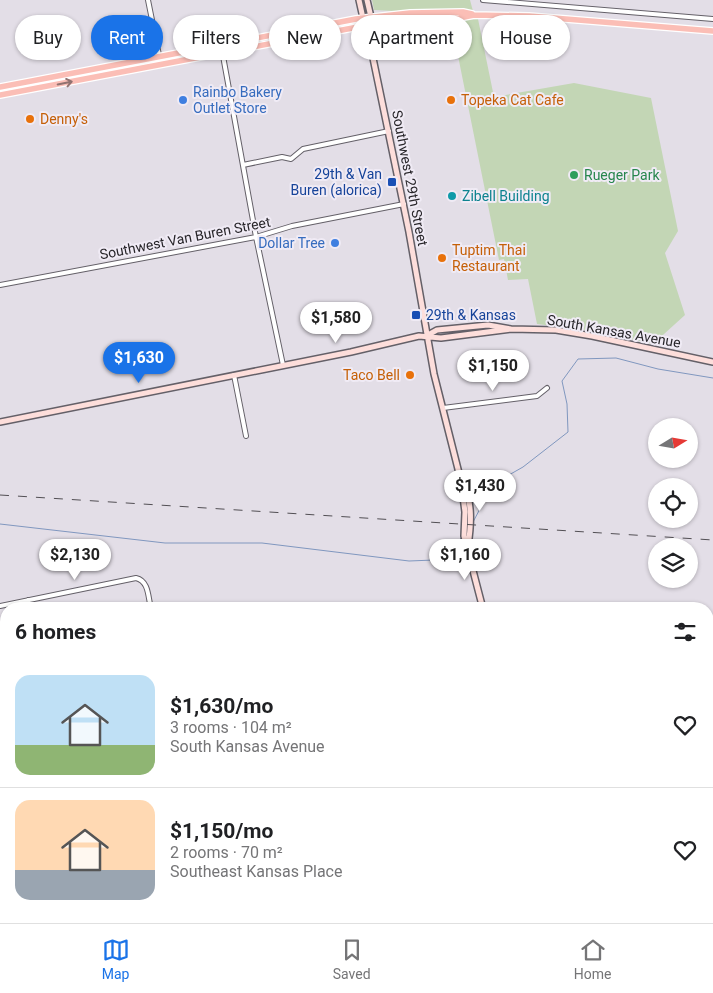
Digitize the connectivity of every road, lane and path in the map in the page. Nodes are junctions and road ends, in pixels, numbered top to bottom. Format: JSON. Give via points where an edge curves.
{"nodes":[{"id":1,"x":148,"y":0,"type":"edge"},
{"id":2,"x":359,"y":0,"type":"edge"},
{"id":3,"x":367,"y":0,"type":"edge"},
{"id":4,"x":483,"y":0,"type":"edge"},
{"id":5,"x":474,"y":14,"type":"junction"},
{"id":6,"x":151,"y":15,"type":"edge"},
{"id":7,"x":362,"y":15,"type":"edge"},
{"id":8,"x":370,"y":15,"type":"edge"},
{"id":9,"x":394,"y":15,"type":"edge"},
{"id":10,"x":470,"y":15,"type":"edge"},
{"id":11,"x":713,"y":19,"type":"edge"},
{"id":12,"x":351,"y":20,"type":"edge"},
{"id":13,"x":351,"y":29,"type":"edge"},
{"id":14,"x":713,"y":31,"type":"edge"},
{"id":15,"x":259,"y":38,"type":"edge"},
{"id":16,"x":259,"y":46,"type":"edge"},
{"id":17,"x":144,"y":60,"type":"edge"},
{"id":18,"x":160,"y":60,"type":"edge"},
{"id":19,"x":186,"y":60,"type":"edge"},
{"id":20,"x":223,"y":60,"type":"edge"},
{"id":21,"x":375,"y":60,"type":"edge"},
{"id":22,"x":161,"y":65,"type":"junction"},
{"id":23,"x":47,"y":78,"type":"junction"},
{"id":24,"x":8,"y":86,"type":"junction"},
{"id":25,"x":48,"y":86,"type":"junction"},
{"id":26,"x":0,"y":87,"type":"edge"},
{"id":27,"x":9,"y":93,"type":"junction"},
{"id":28,"x":0,"y":95,"type":"edge"},
{"id":29,"x":389,"y":131,"type":"junction"},
{"id":30,"x":243,"y":165,"type":"junction"},
{"id":31,"x":404,"y":204,"type":"junction"},
{"id":32,"x":256,"y":236,"type":"junction"},
{"id":33,"x":0,"y":285,"type":"edge"},
{"id":34,"x":428,"y":336,"type":"junction"},
{"id":35,"x":713,"y":362,"type":"edge"},
{"id":36,"x":282,"y":365,"type":"junction"},
{"id":37,"x":234,"y":375,"type":"junction"},
{"id":38,"x":547,"y":388,"type":"dead end"},
{"id":39,"x":443,"y":408,"type":"junction"},
{"id":40,"x":0,"y":422,"type":"edge"},
{"id":41,"x":246,"y":436,"type":"dead end"},
{"id":42,"x":28,"y":600,"type":"joint"},
{"id":43,"x":19,"y":602,"type":"edge"},
{"id":44,"x":149,"y":602,"type":"edge"},
{"id":45,"x":481,"y":602,"type":"edge"}],
"edges":[{"from":1,"to":6,"type":"street"},
{"from":2,"to":7,"type":"main road","name":"Southwest 29th Street"},
{"from":3,"to":8,"type":"main road","name":"Southwest 29th Street"},
{"from":4,"to":11,"type":"street"},
{"from":5,"to":9,"type":"main road"},
{"from":5,"to":10,"type":"main road"},
{"from":5,"to":14,"type":"main road"},
{"from":12,"to":15,"type":"main road"},
{"from":13,"to":16,"type":"main road"},
{"from":17,"to":23,"type":"main road"},
{"from":18,"to":22,"type":"street"},
{"from":19,"to":22,"type":"main road"},
{"from":20,"to":30,"type":"street"},
{"from":21,"to":29,"type":"main road","name":"Southwest 29th Street"},
{"from":25,"to":22,"type":"main road","one_way":true},
{"from":23,"to":24,"type":"main road"},
{"from":23,"to":25,"type":"main road"},
{"from":24,"to":26,"type":"main road"},
{"from":24,"to":27,"type":"main road"},
{"from":25,"to":27,"type":"main road"},
{"from":27,"to":28,"type":"main road"},
{"from":29,"to":30,"type":"street","via":[[303,149],[291,158]]},
{"from":29,"to":31,"type":"main road","name":"Southwest 29th Street"},
{"from":30,"to":32,"type":"street"},
{"from":31,"to":32,"type":"street","name":"Southwest Van Buren Street"},
{"from":31,"to":34,"type":"main road","name":"Southwest 29th Street"},
{"from":32,"to":33,"type":"street","name":"Southwest Van Buren Street"},
{"from":32,"to":36,"type":"street"},
{"from":34,"to":35,"type":"main road","name":"South Kansas Avenue","via":[[440,338],[511,329],[572,332]]},
{"from":34,"to":36,"type":"main road","name":"South Kansas Avenue"},
{"from":34,"to":39,"type":"main road","name":"Southwest 29th Street"},
{"from":36,"to":37,"type":"main road","name":"South Kansas Avenue"},
{"from":37,"to":40,"type":"main road","name":"South Kansas Avenue"},
{"from":37,"to":41,"type":"street"},
{"from":38,"to":39,"type":"street","via":[[537,396]]},
{"from":39,"to":45,"type":"main road","name":"Southwest 29th Street","via":[[461,481],[464,536]]},
{"from":42,"to":43,"type":"street"},
{"from":42,"to":44,"type":"street","via":[[136,578],[144,581]]}]}
